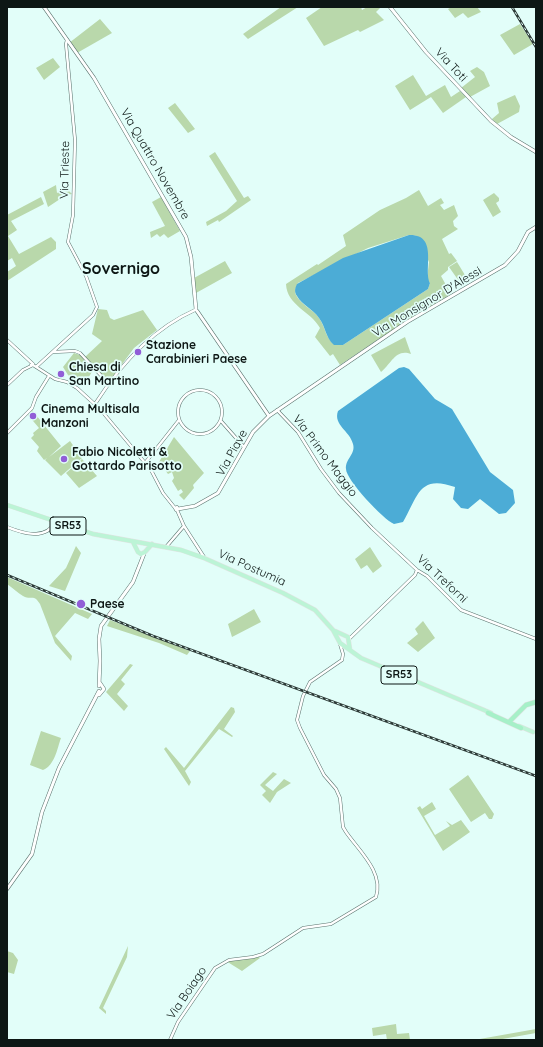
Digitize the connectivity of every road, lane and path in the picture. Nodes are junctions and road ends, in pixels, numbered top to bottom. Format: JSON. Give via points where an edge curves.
{"nodes":[{"id":1,"x":44,"y":7,"type":"edge"},
{"id":2,"x":390,"y":7,"type":"edge"},
{"id":3,"x":69,"y":42,"type":"junction"},
{"id":4,"x":536,"y":152,"type":"edge"},
{"id":5,"x":536,"y":227,"type":"edge"},
{"id":6,"x":196,"y":310,"type":"junction"},
{"id":7,"x":7,"y":340,"type":"edge"},
{"id":8,"x":53,"y":352,"type":"junction"},
{"id":9,"x":33,"y":366,"type":"junction"},
{"id":10,"x":49,"y":376,"type":"junction"},
{"id":11,"x":317,"y":383,"type":"joint"},
{"id":12,"x":109,"y":384,"type":"junction"},
{"id":13,"x":7,"y":385,"type":"edge"},
{"id":14,"x":95,"y":404,"type":"junction"},
{"id":15,"x":277,"y":410,"type":"junction"},
{"id":16,"x":269,"y":416,"type":"junction"},
{"id":17,"x":179,"y":420,"type":"junction"},
{"id":18,"x":221,"y":421,"type":"junction"},
{"id":19,"x":7,"y":433,"type":"edge"},
{"id":20,"x":244,"y":447,"type":"junction"},
{"id":21,"x":145,"y":463,"type":"junction"},
{"id":22,"x":7,"y":505,"type":"edge"},
{"id":23,"x":176,"y":509,"type":"junction"},
{"id":24,"x":55,"y":522,"type":"junction"},
{"id":25,"x":184,"y":526,"type":"junction"},
{"id":26,"x":7,"y":527,"type":"edge"},
{"id":27,"x":375,"y":531,"type":"joint"},
{"id":28,"x":131,"y":541,"type":"junction"},
{"id":29,"x":142,"y":543,"type":"junction"},
{"id":30,"x":152,"y":544,"type":"junction"},
{"id":31,"x":168,"y":547,"type":"junction"},
{"id":32,"x":136,"y":548,"type":"junction"},
{"id":33,"x":146,"y":551,"type":"junction"},
{"id":34,"x":138,"y":552,"type":"junction"},
{"id":35,"x":199,"y":553,"type":"junction"},
{"id":36,"x":141,"y":559,"type":"junction"},
{"id":37,"x":417,"y":570,"type":"junction"},
{"id":38,"x":333,"y":630,"type":"junction"},
{"id":39,"x":345,"y":635,"type":"junction"},
{"id":40,"x":352,"y":635,"type":"junction"},
{"id":41,"x":536,"y":639,"type":"edge"},
{"id":42,"x":349,"y":641,"type":"junction"},
{"id":43,"x":341,"y":644,"type":"junction"},
{"id":44,"x":350,"y":650,"type":"junction"},
{"id":45,"x":101,"y":686,"type":"junction"},
{"id":46,"x":100,"y":692,"type":"junction"},
{"id":47,"x":536,"y":702,"type":"edge"},
{"id":48,"x":480,"y":709,"type":"junction"},
{"id":49,"x":488,"y":713,"type":"junction"},
{"id":50,"x":515,"y":716,"type":"junction"},
{"id":51,"x":499,"y":717,"type":"junction"},
{"id":52,"x":509,"y":722,"type":"junction"},
{"id":53,"x":520,"y":727,"type":"junction"},
{"id":54,"x":534,"y":732,"type":"edge"},
{"id":55,"x":7,"y":889,"type":"edge"},
{"id":56,"x":170,"y":1040,"type":"edge"}],
"edges":[{"from":1,"to":3,"type":"main road"},
{"from":2,"to":4,"type":"main road","name":"Via Toti","via":[[426,52],[503,132]]},
{"from":3,"to":6,"type":"main road","name":"Via Quattro Novembre","via":[[94,78],[186,237],[191,257]]},
{"from":3,"to":8,"type":"street","name":"Via Trieste","via":[[67,48],[75,140],[73,216],[68,242],[97,303],[96,311]]},
{"from":5,"to":11,"type":"main road","name":"Via Monsignor D'Alessi","via":[[528,232],[518,251],[505,265],[412,319]]},
{"from":6,"to":12,"type":"street","via":[[140,345]]},
{"from":6,"to":16,"type":"main road","name":"Via Quattro Novembre"},
{"from":7,"to":9,"type":"street"},
{"from":8,"to":9,"type":"street","via":[[41,363]]},
{"from":8,"to":12,"type":"street","via":[[80,352]]},
{"from":9,"to":10,"type":"street"},
{"from":9,"to":13,"type":"street"},
{"from":10,"to":14,"type":"street","via":[[71,384]]},
{"from":10,"to":19,"type":"street","via":[[32,408]]},
{"from":11,"to":15,"type":"main road","name":"Via Piave"},
{"from":12,"to":14,"type":"street"},
{"from":14,"to":21,"type":"street"},
{"from":15,"to":16,"type":"main road","name":"Via Piave"},
{"from":15,"to":27,"type":"street","name":"Via Primo Maggio","via":[[298,432],[339,492]]},
{"from":16,"to":20,"type":"main road","name":"Via Piave","via":[[253,432]]},
{"from":17,"to":18,"type":"street","via":[[184,428],[197,434],[211,432]]},
{"from":17,"to":18,"type":"street","via":[[178,409],[182,398],[188,393],[200,390],[208,391],[218,398],[222,409]]},
{"from":17,"to":21,"type":"street"},
{"from":18,"to":20,"type":"street"},
{"from":20,"to":23,"type":"main road","name":"Via Piave","via":[[216,495],[195,506]]},
{"from":21,"to":23,"type":"street"},
{"from":22,"to":24,"type":"main road","name":"Via Postumia","number":"SR53"},
{"from":23,"to":25,"type":"street"},
{"from":24,"to":26,"type":"street","via":[[50,529],[36,534]]},
{"from":24,"to":28,"type":"main road","name":"Via Postumia","number":"SR53","via":[[93,534]]},
{"from":25,"to":31,"type":"street"},
{"from":25,"to":35,"type":"street"},
{"from":27,"to":37,"type":"street","name":"Via Treforni"},
{"from":28,"to":29,"type":"main road","name":"Via Postumia"},
{"from":28,"to":32,"type":"main road"},
{"from":29,"to":30,"type":"main road","name":"Via Postumia"},
{"from":29,"to":32,"type":"main road"},
{"from":29,"to":33,"type":"main road"},
{"from":30,"to":31,"type":"main road","name":"Via Postumia"},
{"from":30,"to":33,"type":"main road"},
{"from":31,"to":35,"type":"main road","name":"Via Postumia","number":"SR53"},
{"from":32,"to":34,"type":"main road"},
{"from":33,"to":34,"type":"main road"},
{"from":33,"to":36,"type":"main road"},
{"from":34,"to":36,"type":"main road"},
{"from":35,"to":38,"type":"main road","name":"Via Postumia","number":"SR53","via":[[204,558],[310,607]]},
{"from":36,"to":45,"type":"main road","via":[[136,576],[103,622],[99,636]]},
{"from":37,"to":40,"type":"street","via":[[415,575]]},
{"from":37,"to":41,"type":"street","name":"Via Treforni","via":[[427,576],[462,610]]},
{"from":38,"to":39,"type":"main road","name":"Via Postumia","number":"SR53"},
{"from":38,"to":43,"type":"main road","name":"Via Postumia","number":"SR53"},
{"from":39,"to":40,"type":"street"},
{"from":39,"to":42,"type":"main road"},
{"from":39,"to":43,"type":"main road"},
{"from":40,"to":42,"type":"street"},
{"from":42,"to":43,"type":"main road"},
{"from":42,"to":44,"type":"main road"},
{"from":43,"to":44,"type":"main road","name":"Via Postumia","number":"SR53"},
{"from":43,"to":56,"type":"street","name":"Via Boiago","via":[[344,655],[342,660],[308,686],[297,718],[324,774],[340,798],[343,827],[368,860],[377,878],[376,897],[328,925],[303,928],[263,954],[229,960],[215,968],[178,1022]]},
{"from":44,"to":48,"type":"main road","name":"Via Postumia","number":"SR53","via":[[369,661]]},
{"from":45,"to":46,"type":"main road"},
{"from":45,"to":46,"type":"main road","via":[[104,690]]},
{"from":46,"to":55,"type":"main road","via":[[62,762],[46,801],[32,854]]},
{"from":47,"to":50,"type":"highway","via":[[526,705]]},
{"from":48,"to":49,"type":"main road","name":"Via Postumia","number":"SR53"},
{"from":48,"to":51,"type":"main road","name":"Via Postumia"},
{"from":49,"to":52,"type":"highway","number":"SR53"},
{"from":49,"to":53,"type":"main road","name":"Via Postumia"},
{"from":50,"to":51,"type":"highway"},
{"from":50,"to":52,"type":"highway"},
{"from":50,"to":53,"type":"highway","via":[[515,721]]},
{"from":51,"to":52,"type":"main road","name":"Via Postumia"},
{"from":52,"to":53,"type":"highway","number":"SR53"},
{"from":53,"to":54,"type":"main road","name":"Via Postumia"}]}
